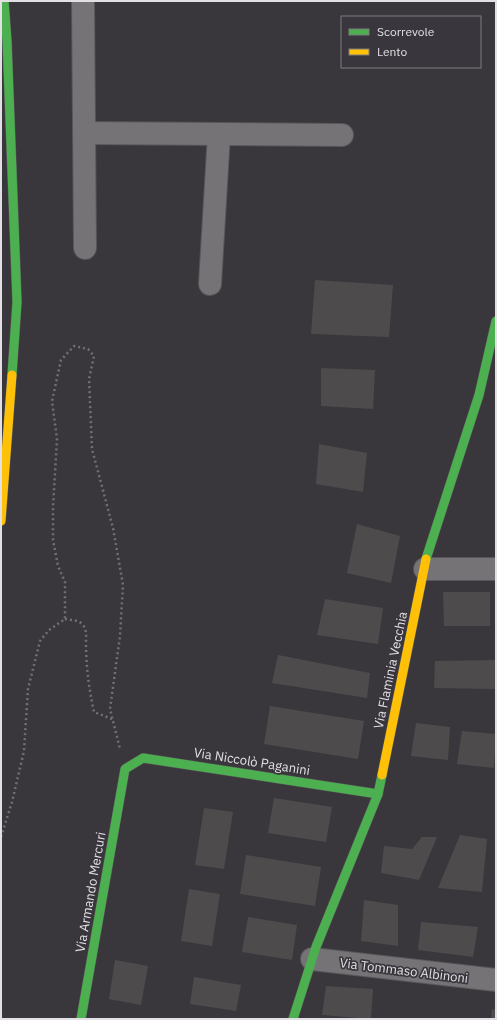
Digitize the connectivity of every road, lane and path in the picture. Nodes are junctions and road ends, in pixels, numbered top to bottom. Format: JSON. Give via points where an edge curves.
{"nodes":[{"id":1,"x":4,"y":1,"type":"edge"},
{"id":2,"x":83,"y":1,"type":"edge"},
{"id":3,"x":84,"y":133,"type":"junction"},
{"id":4,"x":219,"y":134,"type":"junction"},
{"id":5,"x":342,"y":135,"type":"dead end"},
{"id":6,"x":85,"y":248,"type":"dead end"},
{"id":7,"x":210,"y":284,"type":"dead end"},
{"id":8,"x":496,"y":321,"type":"edge"},
{"id":9,"x":1,"y":521,"type":"edge"},
{"id":10,"x":425,"y":568,"type":"junction"},
{"id":11,"x":496,"y":569,"type":"edge"},
{"id":12,"x":66,"y":619,"type":"junction"},
{"id":13,"x":113,"y":719,"type":"junction"},
{"id":14,"x":125,"y":769,"type":"junction"},
{"id":15,"x":378,"y":794,"type":"junction"},
{"id":16,"x":1,"y":837,"type":"edge"},
{"id":17,"x":312,"y":959,"type":"junction"},
{"id":18,"x":496,"y":980,"type":"edge"},
{"id":19,"x":81,"y":1019,"type":"edge"},
{"id":20,"x":293,"y":1019,"type":"edge"}],
"edges":[{"from":1,"to":9,"type":"main road","via":[[17,302]]},
{"from":2,"to":3,"type":"street"},
{"from":3,"to":4,"type":"street"},
{"from":3,"to":6,"type":"street"},
{"from":4,"to":5,"type":"street"},
{"from":4,"to":7,"type":"street"},
{"from":8,"to":10,"type":"main road","name":"Via Flaminia Vecchia","via":[[479,395],[428,550]]},
{"from":10,"to":11,"type":"street"},
{"from":10,"to":15,"type":"main road","name":"Via Flaminia Vecchia"},
{"from":12,"to":13,"type":"path","via":[[76,620],[86,631],[88,686],[94,712]]},
{"from":12,"to":13,"type":"path","via":[[65,582],[58,566],[53,540],[57,439],[52,401],[60,360],[74,346],[88,349],[94,356],[88,379],[92,449],[113,528],[123,585],[120,636],[110,709]]},
{"from":12,"to":16,"type":"path","via":[[49,630],[40,641],[28,689],[24,751]]},
{"from":13,"to":14,"type":"path"},
{"from":14,"to":15,"type":"main road","name":"Via Niccolò Paganini","via":[[144,758]]},
{"from":14,"to":19,"type":"main road","name":"Via Armando Mercuri"},
{"from":15,"to":17,"type":"main road","name":"Via Flaminia Vecchia"},
{"from":17,"to":18,"type":"street","name":"Via Tommaso Albinoni"},
{"from":17,"to":20,"type":"main road","name":"Via Flaminia Vecchia"}]}
